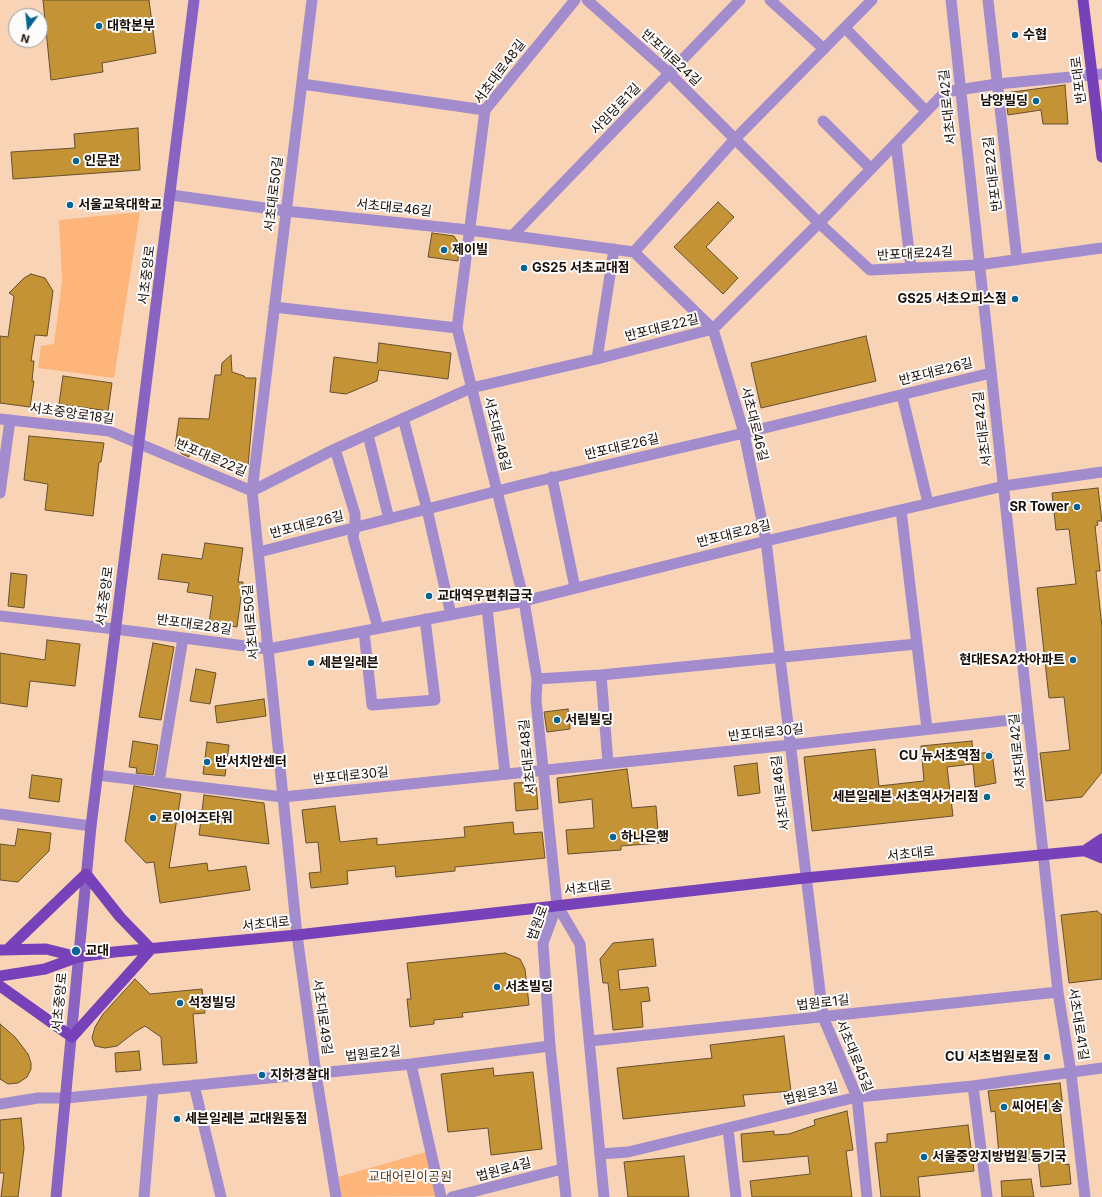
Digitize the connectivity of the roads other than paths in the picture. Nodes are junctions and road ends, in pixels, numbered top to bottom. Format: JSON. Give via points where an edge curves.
{"nodes":[{"id":1,"x":194,"y":0,"type":"edge"},
{"id":2,"x":312,"y":0,"type":"edge"},
{"id":3,"x":575,"y":0,"type":"edge"},
{"id":4,"x":587,"y":0,"type":"edge"},
{"id":5,"x":740,"y":0,"type":"edge"},
{"id":6,"x":770,"y":0,"type":"edge"},
{"id":7,"x":872,"y":0,"type":"edge"},
{"id":8,"x":951,"y":0,"type":"edge"},
{"id":9,"x":988,"y":0,"type":"edge"},
{"id":10,"x":1083,"y":0,"type":"edge"},
{"id":11,"x":845,"y":28,"type":"junction"},
{"id":12,"x":824,"y":49,"type":"junction"},
{"id":13,"x":669,"y":73,"type":"junction"},
{"id":14,"x":1097,"y":74,"type":"edge"},
{"id":15,"x":302,"y":84,"type":"junction"},
{"id":16,"x":996,"y":84,"type":"junction"},
{"id":17,"x":960,"y":91,"type":"junction"},
{"id":18,"x":485,"y":110,"type":"junction"},
{"id":19,"x":926,"y":111,"type":"junction"},
{"id":20,"x":823,"y":121,"type":"dead end"},
{"id":21,"x":734,"y":139,"type":"junction"},
{"id":22,"x":896,"y":143,"type":"junction"},
{"id":23,"x":1102,"y":157,"type":"edge"},
{"id":24,"x":871,"y":168,"type":"junction"},
{"id":25,"x":171,"y":196,"type":"junction"},
{"id":26,"x":286,"y":211,"type":"junction"},
{"id":27,"x":819,"y":223,"type":"junction"},
{"id":28,"x":469,"y":230,"type":"junction"},
{"id":29,"x":512,"y":236,"type":"junction"},
{"id":30,"x":1102,"y":248,"type":"edge"},
{"id":31,"x":614,"y":249,"type":"junction"},
{"id":32,"x":634,"y":252,"type":"junction"},
{"id":33,"x":1017,"y":260,"type":"junction"},
{"id":34,"x":978,"y":265,"type":"junction"},
{"id":35,"x":911,"y":268,"type":"junction"},
{"id":36,"x":274,"y":307,"type":"junction"},
{"id":37,"x":457,"y":328,"type":"junction"},
{"id":38,"x":713,"y":329,"type":"junction"},
{"id":39,"x":597,"y":359,"type":"junction"},
{"id":40,"x":991,"y":373,"type":"junction"},
{"id":41,"x":470,"y":388,"type":"junction"},
{"id":42,"x":902,"y":395,"type":"junction"},
{"id":43,"x":403,"y":418,"type":"junction"},
{"id":44,"x":5,"y":419,"type":"edge"},
{"id":45,"x":744,"y":433,"type":"junction"},
{"id":46,"x":368,"y":435,"type":"junction"},
{"id":47,"x":140,"y":443,"type":"junction"},
{"id":48,"x":335,"y":449,"type":"junction"},
{"id":49,"x":1102,"y":472,"type":"edge"},
{"id":50,"x":552,"y":477,"type":"junction"},
{"id":51,"x":1004,"y":486,"type":"junction"},
{"id":52,"x":252,"y":491,"type":"junction"},
{"id":53,"x":497,"y":492,"type":"junction"},
{"id":54,"x":0,"y":494,"type":"edge"},
{"id":55,"x":928,"y":503,"type":"junction"},
{"id":56,"x":428,"y":509,"type":"junction"},
{"id":57,"x":900,"y":510,"type":"junction"},
{"id":58,"x":390,"y":519,"type":"junction"},
{"id":59,"x":356,"y":527,"type":"junction"},
{"id":60,"x":766,"y":541,"type":"junction"},
{"id":61,"x":259,"y":552,"type":"junction"},
{"id":62,"x":576,"y":588,"type":"junction"},
{"id":63,"x":524,"y":600,"type":"junction"},
{"id":64,"x":487,"y":608,"type":"junction"},
{"id":65,"x":450,"y":615,"type":"junction"},
{"id":66,"x":0,"y":616,"type":"edge"},
{"id":67,"x":424,"y":619,"type":"junction"},
{"id":68,"x":378,"y":628,"type":"junction"},
{"id":69,"x":115,"y":629,"type":"junction"},
{"id":70,"x":364,"y":631,"type":"junction"},
{"id":71,"x":183,"y":638,"type":"junction"},
{"id":72,"x":916,"y":644,"type":"junction"},
{"id":73,"x":268,"y":649,"type":"junction"},
{"id":74,"x":779,"y":657,"type":"junction"},
{"id":75,"x":601,"y":675,"type":"junction"},
{"id":76,"x":537,"y":679,"type":"junction"},
{"id":77,"x":1028,"y":718,"type":"junction"},
{"id":78,"x":927,"y":729,"type":"junction"},
{"id":79,"x":790,"y":745,"type":"junction"},
{"id":80,"x":608,"y":763,"type":"junction"},
{"id":81,"x":543,"y":769,"type":"junction"},
{"id":82,"x":505,"y":774,"type":"junction"},
{"id":83,"x":97,"y":775,"type":"junction"},
{"id":84,"x":159,"y":782,"type":"junction"},
{"id":85,"x":283,"y":797,"type":"junction"},
{"id":86,"x":0,"y":814,"type":"edge"},
{"id":87,"x":91,"y":826,"type":"junction"},
{"id":88,"x":1102,"y":838,"type":"edge"},
{"id":89,"x":1102,"y":848,"type":"edge"},
{"id":90,"x":1085,"y":850,"type":"junction"},
{"id":91,"x":1044,"y":855,"type":"junction"},
{"id":92,"x":1102,"y":858,"type":"edge"},
{"id":93,"x":86,"y":874,"type":"junction"},
{"id":94,"x":805,"y":878,"type":"junction"},
{"id":95,"x":557,"y":905,"type":"junction"},
{"id":96,"x":297,"y":935,"type":"junction"},
{"id":97,"x":151,"y":949,"type":"junction"},
{"id":98,"x":4,"y":950,"type":"edge"},
{"id":99,"x":78,"y":957,"type":"junction"},
{"id":100,"x":0,"y":976,"type":"edge"},
{"id":101,"x":0,"y":986,"type":"edge"},
{"id":102,"x":1058,"y":992,"type":"junction"},
{"id":103,"x":823,"y":1017,"type":"junction"},
{"id":104,"x":72,"y":1037,"type":"junction"},
{"id":105,"x":590,"y":1041,"type":"junction"},
{"id":106,"x":550,"y":1046,"type":"junction"},
{"id":107,"x":412,"y":1064,"type":"junction"},
{"id":108,"x":1102,"y":1068,"type":"edge"},
{"id":109,"x":1071,"y":1073,"type":"junction"},
{"id":110,"x":316,"y":1074,"type":"junction"},
{"id":111,"x":194,"y":1085,"type":"junction"},
{"id":112,"x":973,"y":1086,"type":"junction"},
{"id":113,"x":153,"y":1089,"type":"junction"},
{"id":114,"x":856,"y":1097,"type":"junction"},
{"id":115,"x":66,"y":1098,"type":"junction"},
{"id":116,"x":0,"y":1104,"type":"edge"},
{"id":117,"x":728,"y":1129,"type":"junction"},
{"id":118,"x":600,"y":1154,"type":"junction"},
{"id":119,"x":562,"y":1169,"type":"junction"},
{"id":120,"x":56,"y":1197,"type":"edge"},
{"id":121,"x":144,"y":1197,"type":"edge"},
{"id":122,"x":221,"y":1197,"type":"edge"},
{"id":123,"x":336,"y":1197,"type":"edge"},
{"id":124,"x":441,"y":1197,"type":"edge"},
{"id":125,"x":452,"y":1197,"type":"edge"},
{"id":126,"x":566,"y":1197,"type":"edge"},
{"id":127,"x":604,"y":1197,"type":"edge"},
{"id":128,"x":736,"y":1197,"type":"edge"},
{"id":129,"x":868,"y":1197,"type":"edge"},
{"id":130,"x":987,"y":1197,"type":"edge"},
{"id":131,"x":1085,"y":1197,"type":"edge"}],
"edges":[{"from":1,"to":25,"type":"main road","name":"서초중앙로"},
{"from":2,"to":15,"type":"street","name":"서초대로50길"},
{"from":3,"to":18,"type":"street","name":"서초대로48길"},
{"from":4,"to":13,"type":"street","name":"반포대로24길"},
{"from":5,"to":13,"type":"street","name":"사임당로1길"},
{"from":6,"to":12,"type":"street"},
{"from":7,"to":11,"type":"street"},
{"from":8,"to":17,"type":"street","name":"서초대로42길"},
{"from":9,"to":16,"type":"street"},
{"from":10,"to":14,"type":"main road","name":"반포대로"},
{"from":11,"to":12,"type":"street"},
{"from":11,"to":19,"type":"street"},
{"from":12,"to":21,"type":"street"},
{"from":13,"to":21,"type":"street","name":"반포대로24길"},
{"from":13,"to":29,"type":"street","name":"사임당로1길"},
{"from":14,"to":16,"type":"street","name":"반포대로22길"},
{"from":14,"to":23,"type":"main road","name":"반포대로"},
{"from":15,"to":18,"type":"street"},
{"from":15,"to":26,"type":"street","name":"서초대로50길"},
{"from":16,"to":17,"type":"street","name":"반포대로22길"},
{"from":16,"to":33,"type":"street","name":"반포대로22길"},
{"from":17,"to":19,"type":"street","name":"반포대로22길","via":[[944,92]]},
{"from":17,"to":34,"type":"street","name":"서초대로42길"},
{"from":18,"to":28,"type":"street","name":"서초대로48길"},
{"from":19,"to":22,"type":"street","name":"반포대로22길"},
{"from":20,"to":24,"type":"street"},
{"from":21,"to":27,"type":"street","name":"반포대로24길"},
{"from":21,"to":32,"type":"street"},
{"from":22,"to":24,"type":"street","name":"반포대로22길"},
{"from":22,"to":35,"type":"street"},
{"from":24,"to":27,"type":"street","name":"반포대로22길"},
{"from":25,"to":26,"type":"street","name":"서초대로46길"},
{"from":25,"to":47,"type":"main road","name":"서초중앙로"},
{"from":26,"to":28,"type":"street","name":"서초대로46길"},
{"from":26,"to":36,"type":"street","name":"서초대로50길"},
{"from":27,"to":35,"type":"street","name":"반포대로24길","via":[[870,270]]},
{"from":27,"to":38,"type":"street","name":"반포대로22길"},
{"from":28,"to":29,"type":"street","name":"서초대로46길"},
{"from":28,"to":37,"type":"street","name":"서초대로48길"},
{"from":29,"to":31,"type":"street","name":"서초대로46길"},
{"from":30,"to":33,"type":"street","name":"반포대로24길"},
{"from":31,"to":32,"type":"street","name":"서초대로46길"},
{"from":31,"to":39,"type":"street"},
{"from":32,"to":38,"type":"street","name":"서초대로46길"},
{"from":33,"to":34,"type":"street","name":"반포대로24길"},
{"from":34,"to":35,"type":"street","name":"반포대로24길"},
{"from":34,"to":40,"type":"street","name":"서초대로42길"},
{"from":36,"to":37,"type":"street"},
{"from":36,"to":52,"type":"street","name":"서초대로50길"},
{"from":37,"to":41,"type":"street","name":"서초대로48길"},
{"from":38,"to":39,"type":"street","name":"반포대로22길"},
{"from":38,"to":45,"type":"street","name":"서초대로46길"},
{"from":39,"to":41,"type":"street","name":"반포대로22길"},
{"from":40,"to":42,"type":"street","name":"반포대로26길"},
{"from":40,"to":51,"type":"street","name":"서초대로42길"},
{"from":41,"to":43,"type":"street","name":"반포대로22길"},
{"from":41,"to":53,"type":"street","name":"서초대로48길"},
{"from":42,"to":45,"type":"street","name":"반포대로26길"},
{"from":42,"to":55,"type":"street"},
{"from":43,"to":46,"type":"street","name":"반포대로22길"},
{"from":43,"to":56,"type":"street"},
{"from":44,"to":47,"type":"street","name":"서초중앙로18길","via":[[109,431]]},
{"from":44,"to":54,"type":"street"},
{"from":45,"to":50,"type":"street","name":"반포대로26길"},
{"from":45,"to":60,"type":"street","name":"서초대로46길"},
{"from":46,"to":48,"type":"street","name":"반포대로22길"},
{"from":46,"to":58,"type":"street"},
{"from":47,"to":52,"type":"street","name":"반포대로22길"},
{"from":47,"to":69,"type":"main road","name":"서초중앙로"},
{"from":48,"to":52,"type":"street","name":"반포대로22길"},
{"from":48,"to":59,"type":"street","via":[[355,514]]},
{"from":49,"to":51,"type":"street","name":"반포대로28길"},
{"from":50,"to":53,"type":"street","name":"반포대로26길"},
{"from":50,"to":62,"type":"street"},
{"from":51,"to":55,"type":"street","name":"반포대로28길"},
{"from":51,"to":77,"type":"street","name":"서초대로42길"},
{"from":52,"to":61,"type":"street","name":"서초대로50길"},
{"from":53,"to":56,"type":"street","name":"반포대로26길"},
{"from":53,"to":63,"type":"street","name":"서초대로48길"},
{"from":55,"to":57,"type":"street","name":"반포대로28길"},
{"from":56,"to":58,"type":"street","name":"반포대로26길"},
{"from":56,"to":65,"type":"street"},
{"from":57,"to":60,"type":"street","name":"반포대로28길"},
{"from":57,"to":72,"type":"street"},
{"from":58,"to":59,"type":"street","name":"반포대로26길"},
{"from":59,"to":61,"type":"street","name":"반포대로26길"},
{"from":59,"to":68,"type":"street","via":[[353,538]]},
{"from":60,"to":62,"type":"street","name":"반포대로28길"},
{"from":60,"to":74,"type":"street","name":"서초대로46길"},
{"from":61,"to":73,"type":"street","name":"서초대로50길"},
{"from":62,"to":63,"type":"street","name":"반포대로28길"},
{"from":63,"to":64,"type":"street","name":"반포대로28길"},
{"from":63,"to":76,"type":"street","name":"서초대로48길"},
{"from":64,"to":65,"type":"street","name":"반포대로28길"},
{"from":64,"to":82,"type":"street"},
{"from":65,"to":67,"type":"street","name":"반포대로28길"},
{"from":66,"to":69,"type":"street","name":"반포대로28길"},
{"from":67,"to":68,"type":"street","name":"반포대로28길"},
{"from":67,"to":70,"type":"street","via":[[435,700],[372,705]]},
{"from":68,"to":70,"type":"street","name":"반포대로28길"},
{"from":69,"to":71,"type":"street","name":"반포대로28길"},
{"from":69,"to":83,"type":"main road","name":"서초중앙로"},
{"from":70,"to":73,"type":"street","name":"반포대로28길"},
{"from":71,"to":73,"type":"street","name":"반포대로28길"},
{"from":71,"to":84,"type":"street"},
{"from":72,"to":74,"type":"street"},
{"from":72,"to":78,"type":"street"},
{"from":73,"to":85,"type":"street","name":"서초대로50길"},
{"from":74,"to":75,"type":"street"},
{"from":74,"to":79,"type":"street","name":"서초대로46길"},
{"from":75,"to":76,"type":"street"},
{"from":75,"to":80,"type":"street"},
{"from":76,"to":81,"type":"street","name":"서초대로48길","via":[[536,700]]},
{"from":77,"to":78,"type":"street","name":"반포대로30길"},
{"from":77,"to":91,"type":"street","name":"서초대로42길"},
{"from":78,"to":79,"type":"street","name":"반포대로30길"},
{"from":79,"to":80,"type":"street","name":"반포대로30길"},
{"from":79,"to":94,"type":"street","name":"서초대로46길"},
{"from":80,"to":81,"type":"street","name":"반포대로30길"},
{"from":81,"to":82,"type":"street","name":"반포대로30길"},
{"from":81,"to":95,"type":"street","name":"서초대로48길"},
{"from":82,"to":85,"type":"street","name":"반포대로30길"},
{"from":83,"to":84,"type":"street","name":"반포대로30길"},
{"from":83,"to":87,"type":"main road","name":"서초중앙로"},
{"from":84,"to":85,"type":"street","name":"반포대로30길"},
{"from":85,"to":96,"type":"street","name":"서초대로50길"},
{"from":86,"to":87,"type":"street"},
{"from":87,"to":93,"type":"main road","name":"서초중앙로"},
{"from":88,"to":90,"type":"main road"},
{"from":89,"to":90,"type":"main road","name":"서초대로"},
{"from":90,"to":91,"type":"main road","name":"서초대로"},
{"from":90,"to":92,"type":"main road"},
{"from":91,"to":94,"type":"main road","name":"서초대로"},
{"from":91,"to":102,"type":"street","name":"서초대로41길"},
{"from":93,"to":97,"type":"main road","via":[[120,917]]},
{"from":93,"to":98,"type":"main road"},
{"from":93,"to":99,"type":"main road","name":"서초중앙로"},
{"from":94,"to":95,"type":"main road","name":"서초대로"},
{"from":94,"to":103,"type":"street","name":"서초대로45길"},
{"from":95,"to":96,"type":"main road","name":"서초대로"},
{"from":95,"to":105,"type":"street","name":"법원로","via":[[580,944]]},
{"from":95,"to":106,"type":"street","name":"법원로","via":[[543,943]]},
{"from":96,"to":97,"type":"main road","name":"서초대로"},
{"from":96,"to":110,"type":"street","name":"서초대로49길"},
{"from":97,"to":99,"type":"main road","name":"서초대로"},
{"from":97,"to":104,"type":"main road"},
{"from":98,"to":99,"type":"main road","name":"서초대로","via":[[46,949]]},
{"from":99,"to":100,"type":"main road","name":"서초대로","via":[[45,969]]},
{"from":99,"to":104,"type":"main road","name":"서초중앙로"},
{"from":101,"to":104,"type":"main road"},
{"from":102,"to":103,"type":"street","name":"법원로1길"},
{"from":102,"to":109,"type":"street","name":"서초대로41길"},
{"from":103,"to":105,"type":"street","name":"법원로1길"},
{"from":103,"to":114,"type":"street","name":"서초대로45길"},
{"from":104,"to":115,"type":"main road","name":"서초중앙로"},
{"from":105,"to":118,"type":"street","name":"법원로"},
{"from":106,"to":107,"type":"street","name":"법원로2길"},
{"from":106,"to":119,"type":"street","name":"법원로"},
{"from":107,"to":110,"type":"street","name":"법원로2길"},
{"from":107,"to":124,"type":"street","name":"법원로2길"},
{"from":108,"to":109,"type":"street","name":"법원로3길"},
{"from":109,"to":112,"type":"street","name":"법원로3길"},
{"from":109,"to":131,"type":"street","name":"서초대로41길"},
{"from":110,"to":111,"type":"street","name":"법원로2길"},
{"from":110,"to":123,"type":"street","name":"서초대로49길"},
{"from":111,"to":113,"type":"street","name":"법원로2길"},
{"from":111,"to":122,"type":"street"},
{"from":112,"to":114,"type":"street","name":"법원로3길"},
{"from":112,"to":130,"type":"street"},
{"from":113,"to":115,"type":"street","name":"법원로2길"},
{"from":113,"to":121,"type":"street"},
{"from":114,"to":117,"type":"street","name":"법원로3길"},
{"from":114,"to":129,"type":"street","name":"서초대로45길"},
{"from":115,"to":116,"type":"street","name":"법원로2길","via":[[38,1098]]},
{"from":115,"to":120,"type":"main road","name":"서초중앙로"},
{"from":117,"to":118,"type":"street","name":"법원로3길","via":[[628,1152]]},
{"from":117,"to":128,"type":"street"},
{"from":118,"to":127,"type":"street","name":"법원로"},
{"from":119,"to":125,"type":"street","name":"법원로4길"},
{"from":119,"to":126,"type":"street","name":"법원로"}]}
